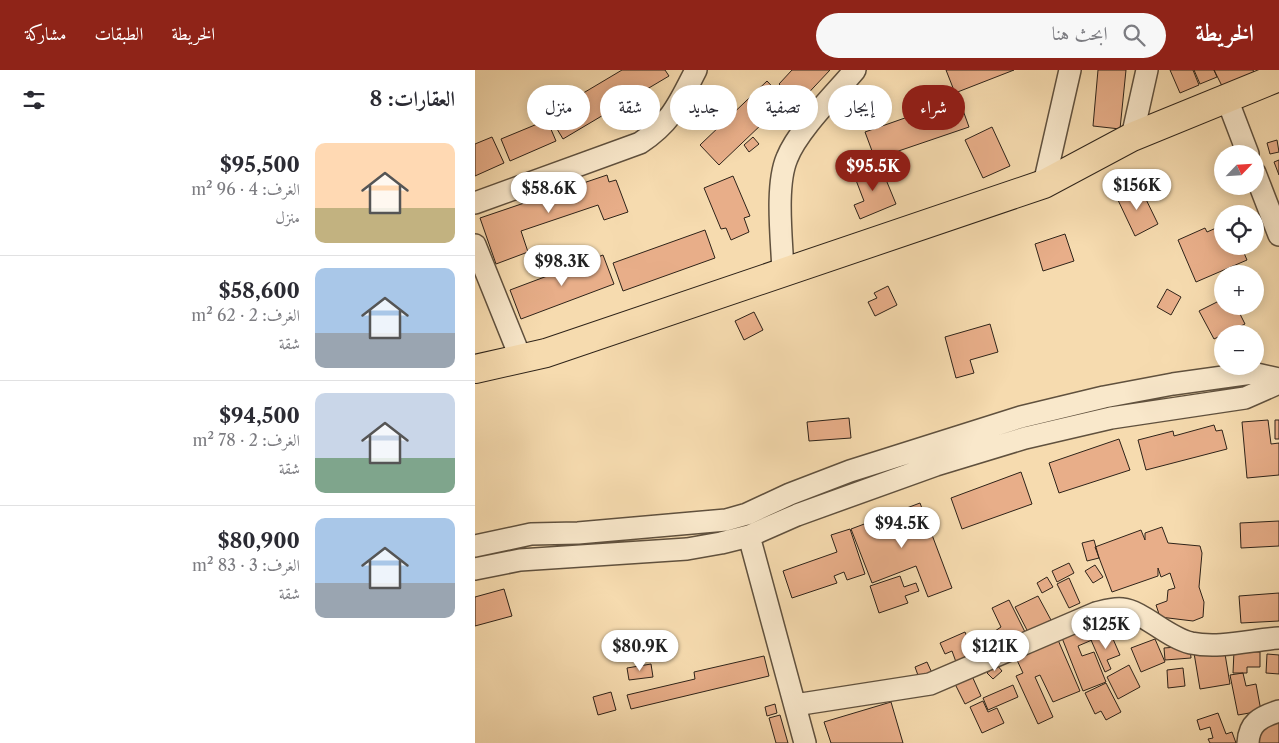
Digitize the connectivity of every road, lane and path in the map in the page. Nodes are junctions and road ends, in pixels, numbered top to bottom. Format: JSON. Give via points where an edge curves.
{"nodes":[{"id":1,"x":696,"y":70,"type":"edge"},
{"id":2,"x":855,"y":70,"type":"edge"},
{"id":3,"x":1070,"y":70,"type":"edge"},
{"id":4,"x":1147,"y":70,"type":"edge"},
{"id":5,"x":1272,"y":76,"type":"edge"},
{"id":6,"x":1227,"y":99,"type":"junction"},
{"id":7,"x":1132,"y":137,"type":"junction"},
{"id":8,"x":1245,"y":145,"type":"edge"},
{"id":9,"x":1044,"y":184,"type":"junction"},
{"id":10,"x":1264,"y":195,"type":"edge"},
{"id":11,"x":475,"y":203,"type":"edge"},
{"id":12,"x":1279,"y":235,"type":"edge"},
{"id":13,"x":475,"y":245,"type":"edge"},
{"id":14,"x":783,"y":272,"type":"junction"},
{"id":15,"x":521,"y":359,"type":"junction"},
{"id":16,"x":475,"y":369,"type":"edge"},
{"id":17,"x":1279,"y":379,"type":"edge"},
{"id":18,"x":1279,"y":384,"type":"edge"},
{"id":19,"x":749,"y":536,"type":"junction"},
{"id":20,"x":475,"y":546,"type":"edge"},
{"id":21,"x":475,"y":569,"type":"edge"},
{"id":22,"x":1279,"y":638,"type":"edge"},
{"id":23,"x":795,"y":705,"type":"junction"},
{"id":24,"x":1279,"y":711,"type":"edge"},
{"id":25,"x":805,"y":743,"type":"edge"},
{"id":26,"x":1248,"y":743,"type":"edge"}],
"edges":[{"from":1,"to":11,"type":"street","via":[[669,120],[640,143]]},
{"from":2,"to":14,"type":"street","via":[[795,142],[787,159],[781,184]]},
{"from":3,"to":9,"type":"street"},
{"from":4,"to":7,"type":"street"},
{"from":5,"to":6,"type":"main road"},
{"from":6,"to":7,"type":"main road"},
{"from":6,"to":8,"type":"street"},
{"from":7,"to":9,"type":"main road"},
{"from":9,"to":14,"type":"main road"},
{"from":10,"to":12,"type":"street"},
{"from":13,"to":15,"type":"street"},
{"from":14,"to":15,"type":"main road"},
{"from":15,"to":16,"type":"main road"},
{"from":17,"to":20,"type":"street","via":[[1252,373],[1173,384],[1104,396],[1021,417],[850,471],[727,520],[531,534]]},
{"from":18,"to":19,"type":"street","via":[[1245,398],[1111,418],[1025,438],[863,490]]},
{"from":19,"to":21,"type":"street","via":[[687,549],[552,556]]},
{"from":19,"to":23,"type":"street"},
{"from":22,"to":23,"type":"street","via":[[1192,643],[1171,637],[1136,613],[1123,609],[1109,610],[1095,613],[930,684]]},
{"from":23,"to":25,"type":"street"},
{"from":24,"to":26,"type":"street","via":[[1257,721],[1249,731]]}]}
